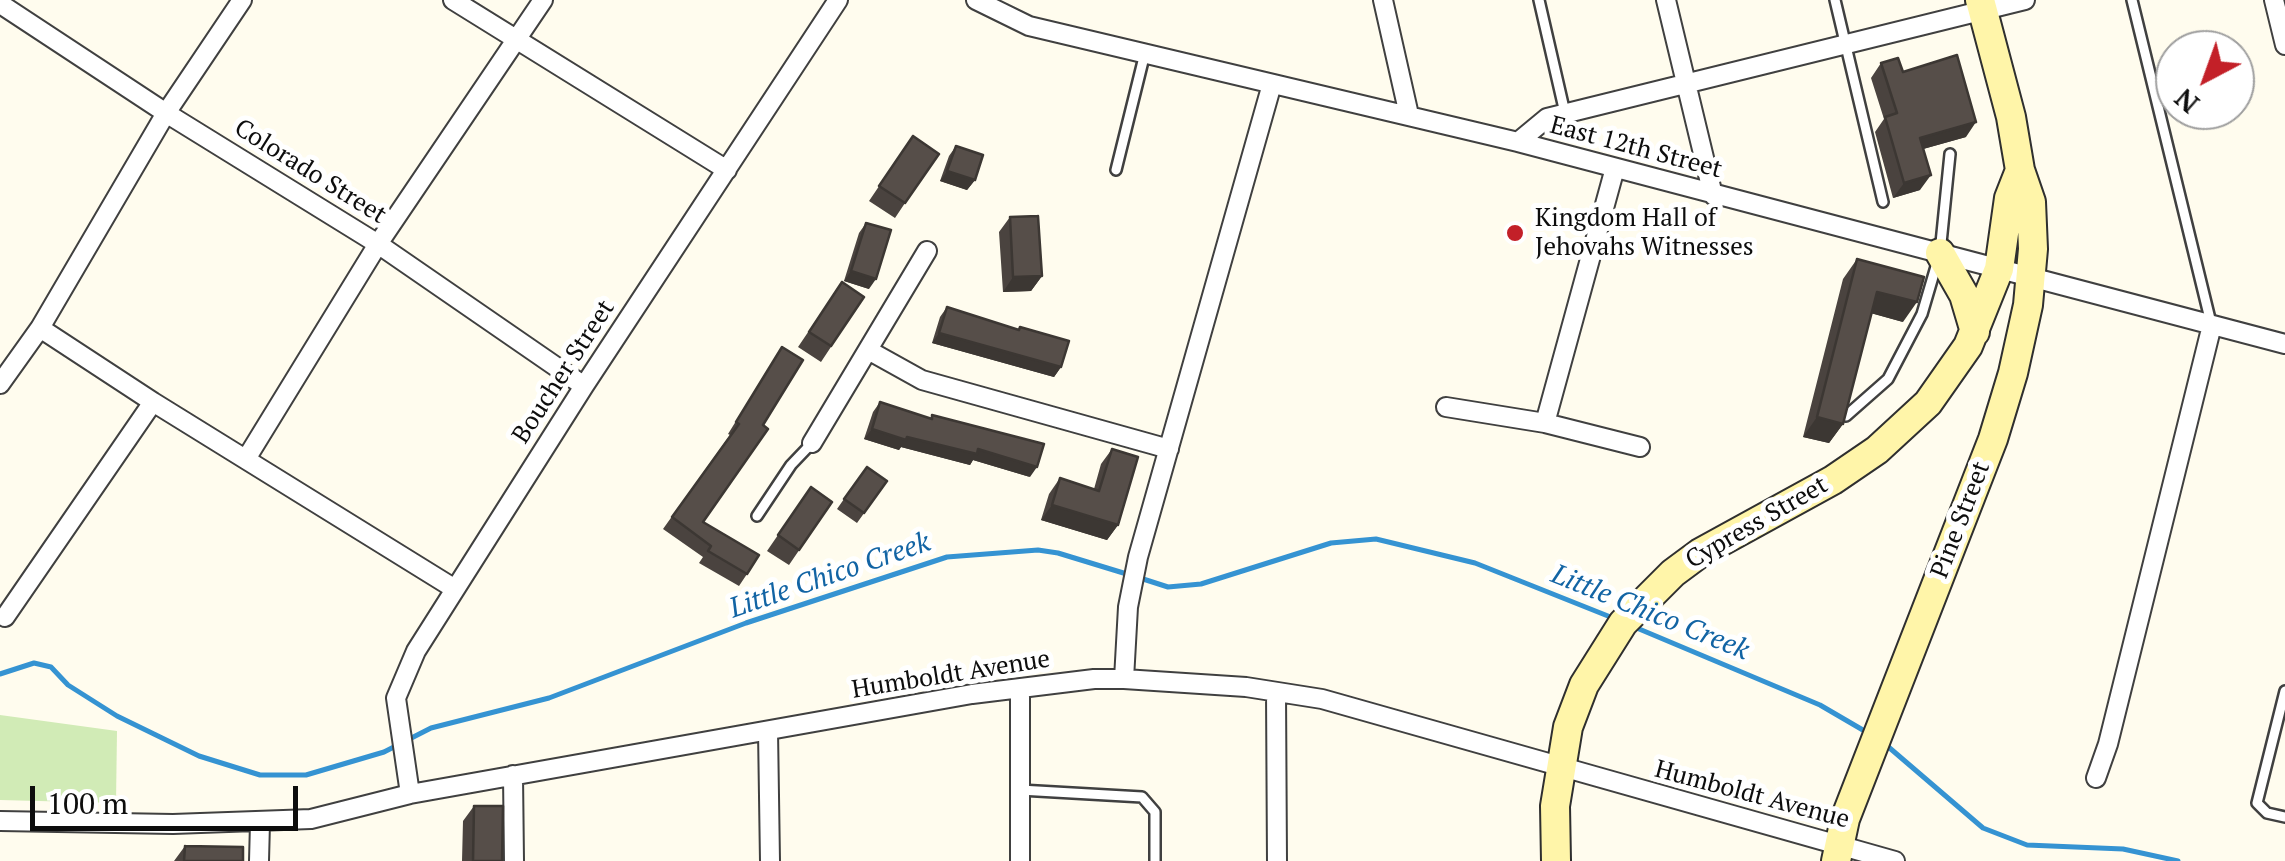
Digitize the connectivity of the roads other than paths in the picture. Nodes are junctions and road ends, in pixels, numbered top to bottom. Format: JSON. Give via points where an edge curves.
{"nodes":[{"id":1,"x":242,"y":0,"type":"edge"},
{"id":2,"x":453,"y":0,"type":"edge"},
{"id":3,"x":543,"y":0,"type":"edge"},
{"id":4,"x":838,"y":0,"type":"edge"},
{"id":5,"x":976,"y":0,"type":"edge"},
{"id":6,"x":1383,"y":0,"type":"edge"},
{"id":7,"x":1539,"y":0,"type":"edge"},
{"id":8,"x":1666,"y":0,"type":"edge"},
{"id":9,"x":1835,"y":0,"type":"edge"},
{"id":10,"x":2025,"y":0,"type":"edge"},
{"id":11,"x":2132,"y":0,"type":"edge"},
{"id":12,"x":2274,"y":0,"type":"edge"},
{"id":13,"x":1981,"y":5,"type":"edge"},
{"id":14,"x":5,"y":7,"type":"edge"},
{"id":15,"x":516,"y":40,"type":"junction"},
{"id":16,"x":1845,"y":43,"type":"junction"},
{"id":17,"x":2285,"y":45,"type":"edge"},
{"id":18,"x":1145,"y":54,"type":"junction"},
{"id":19,"x":1685,"y":82,"type":"junction"},
{"id":20,"x":1272,"y":84,"type":"junction"},
{"id":21,"x":166,"y":113,"type":"junction"},
{"id":22,"x":1566,"y":113,"type":"junction"},
{"id":23,"x":1408,"y":115,"type":"junction"},
{"id":24,"x":1518,"y":142,"type":"junction"},
{"id":25,"x":1950,"y":154,"type":"dead end"},
{"id":26,"x":1615,"y":168,"type":"junction"},
{"id":27,"x":727,"y":170,"type":"junction"},
{"id":28,"x":1116,"y":170,"type":"dead end"},
{"id":29,"x":2020,"y":170,"type":"junction"},
{"id":30,"x":1713,"y":195,"type":"junction"},
{"id":31,"x":1883,"y":202,"type":"dead end"},
{"id":32,"x":378,"y":244,"type":"junction"},
{"id":33,"x":927,"y":252,"type":"dead end"},
{"id":34,"x":1940,"y":253,"type":"junction"},
{"id":35,"x":1999,"y":269,"type":"junction"},
{"id":36,"x":2032,"y":278,"type":"junction"},
{"id":37,"x":2212,"y":325,"type":"junction"},
{"id":38,"x":40,"y":328,"type":"junction"},
{"id":39,"x":1975,"y":332,"type":"junction"},
{"id":40,"x":2285,"y":344,"type":"edge"},
{"id":41,"x":868,"y":350,"type":"junction"},
{"id":42,"x":1,"y":380,"type":"edge"},
{"id":43,"x":584,"y":386,"type":"junction"},
{"id":44,"x":152,"y":402,"type":"junction"},
{"id":45,"x":1446,"y":407,"type":"dead end"},
{"id":46,"x":1846,"y":416,"type":"edge"},
{"id":47,"x":1545,"y":423,"type":"junction"},
{"id":48,"x":812,"y":443,"type":"joint"},
{"id":49,"x":1640,"y":447,"type":"dead end"},
{"id":50,"x":1169,"y":449,"type":"junction"},
{"id":51,"x":246,"y":458,"type":"junction"},
{"id":52,"x":757,"y":516,"type":"dead end"},
{"id":53,"x":455,"y":589,"type":"junction"},
{"id":54,"x":5,"y":617,"type":"dead end"},
{"id":55,"x":1124,"y":679,"type":"junction"},
{"id":56,"x":1020,"y":688,"type":"junction"},
{"id":57,"x":2285,"y":691,"type":"edge"},
{"id":58,"x":1276,"y":692,"type":"junction"},
{"id":59,"x":768,"y":730,"type":"junction"},
{"id":60,"x":1560,"y":768,"type":"junction"},
{"id":61,"x":513,"y":774,"type":"junction"},
{"id":62,"x":2096,"y":778,"type":"dead end"},
{"id":63,"x":1020,"y":790,"type":"junction"},
{"id":64,"x":410,"y":794,"type":"junction"},
{"id":65,"x":2285,"y":818,"type":"edge"},
{"id":66,"x":0,"y":820,"type":"edge"},
{"id":67,"x":260,"y":824,"type":"junction"},
{"id":68,"x":1837,"y":853,"type":"edge"},
{"id":69,"x":259,"y":861,"type":"edge"},
{"id":70,"x":514,"y":861,"type":"edge"},
{"id":71,"x":770,"y":861,"type":"edge"},
{"id":72,"x":1020,"y":861,"type":"edge"},
{"id":73,"x":1154,"y":861,"type":"edge"},
{"id":74,"x":1277,"y":861,"type":"edge"},
{"id":75,"x":1556,"y":861,"type":"edge"},
{"id":76,"x":1895,"y":861,"type":"edge"}],
"edges":[{"from":1,"to":21,"type":"street"},
{"from":2,"to":15,"type":"street"},
{"from":3,"to":15,"type":"street"},
{"from":4,"to":27,"type":"street","name":"Boucher Street"},
{"from":5,"to":18,"type":"street","name":"East 12th Street","via":[[1029,26]]},
{"from":6,"to":23,"type":"street"},
{"from":7,"to":22,"type":"lane"},
{"from":8,"to":19,"type":"street"},
{"from":9,"to":16,"type":"lane"},
{"from":10,"to":13,"type":"street"},
{"from":11,"to":37,"type":"lane"},
{"from":12,"to":17,"type":"street"},
{"from":13,"to":16,"type":"street"},
{"from":13,"to":29,"type":"street","name":"Pine Street"},
{"from":14,"to":21,"type":"street","name":"Colorado Street"},
{"from":15,"to":27,"type":"street"},
{"from":15,"to":32,"type":"street"},
{"from":16,"to":19,"type":"street"},
{"from":16,"to":31,"type":"lane"},
{"from":18,"to":20,"type":"street","name":"East 12th Street"},
{"from":18,"to":28,"type":"lane"},
{"from":19,"to":22,"type":"street"},
{"from":19,"to":30,"type":"street"},
{"from":20,"to":23,"type":"street","name":"East 12th Street"},
{"from":20,"to":50,"type":"street"},
{"from":21,"to":32,"type":"street","name":"Colorado Street"},
{"from":21,"to":38,"type":"street"},
{"from":22,"to":24,"type":"street","via":[[1547,118]]},
{"from":23,"to":24,"type":"street","name":"East 12th Street"},
{"from":24,"to":26,"type":"street","name":"East 12th Street"},
{"from":25,"to":34,"type":"lane"},
{"from":26,"to":30,"type":"street","name":"East 12th Street"},
{"from":26,"to":47,"type":"street"},
{"from":27,"to":43,"type":"street","name":"Boucher Street"},
{"from":29,"to":35,"type":"street","name":"Cypress Street"},
{"from":29,"to":36,"type":"street","name":"Pine Street","via":[[2032,202]]},
{"from":30,"to":34,"type":"street","name":"East 12th Street"},
{"from":32,"to":43,"type":"street","name":"Colorado Street"},
{"from":32,"to":51,"type":"street"},
{"from":33,"to":41,"type":"street"},
{"from":34,"to":35,"type":"street","name":"East 12th Street"},
{"from":34,"to":39,"type":"street","via":[[1964,294]]},
{"from":34,"to":46,"type":"lane","via":[[1922,314],[1888,379]]},
{"from":35,"to":36,"type":"street","name":"East 12th Street"},
{"from":35,"to":39,"type":"street","name":"Cypress Street"},
{"from":36,"to":37,"type":"street","name":"East 12th Street"},
{"from":36,"to":68,"type":"street","name":"Pine Street","via":[[1993,439]]},
{"from":37,"to":40,"type":"street","name":"East 12th Street"},
{"from":37,"to":62,"type":"street"},
{"from":38,"to":42,"type":"street"},
{"from":38,"to":44,"type":"street"},
{"from":39,"to":60,"type":"street","name":"Cypress Street","via":[[1952,372],[1902,430],[1833,480],[1700,553],[1644,598],[1584,685]]},
{"from":41,"to":48,"type":"street"},
{"from":41,"to":50,"type":"street","via":[[922,380]]},
{"from":43,"to":53,"type":"street","name":"Boucher Street"},
{"from":44,"to":51,"type":"street"},
{"from":44,"to":54,"type":"street"},
{"from":45,"to":47,"type":"street"},
{"from":47,"to":49,"type":"street"},
{"from":48,"to":52,"type":"lane"},
{"from":50,"to":55,"type":"street","via":[[1128,607]]},
{"from":51,"to":53,"type":"street"},
{"from":53,"to":64,"type":"street","name":"Boucher Street","via":[[396,698]]},
{"from":55,"to":56,"type":"street","name":"Humboldt Avenue"},
{"from":55,"to":58,"type":"street","name":"Humboldt Avenue"},
{"from":56,"to":59,"type":"street","name":"Humboldt Avenue"},
{"from":56,"to":63,"type":"street"},
{"from":57,"to":65,"type":"lane","via":[[2257,794],[2262,808]]},
{"from":58,"to":60,"type":"street","name":"Humboldt Avenue","via":[[1322,699]]},
{"from":58,"to":74,"type":"street"},
{"from":59,"to":61,"type":"street","name":"Humboldt Avenue"},
{"from":59,"to":71,"type":"street"},
{"from":60,"to":68,"type":"street","name":"Humboldt Avenue"},
{"from":60,"to":75,"type":"street","name":"Cypress Street"},
{"from":61,"to":64,"type":"street","name":"Humboldt Avenue"},
{"from":61,"to":70,"type":"street"},
{"from":63,"to":72,"type":"street"},
{"from":63,"to":73,"type":"lane","via":[[1142,797],[1155,812]]},
{"from":64,"to":67,"type":"street","name":"Humboldt Avenue","via":[[311,820]]},
{"from":66,"to":67,"type":"street","name":"Humboldt Avenue"},
{"from":67,"to":69,"type":"street"},
{"from":68,"to":76,"type":"street","name":"Humboldt Avenue"}]}
